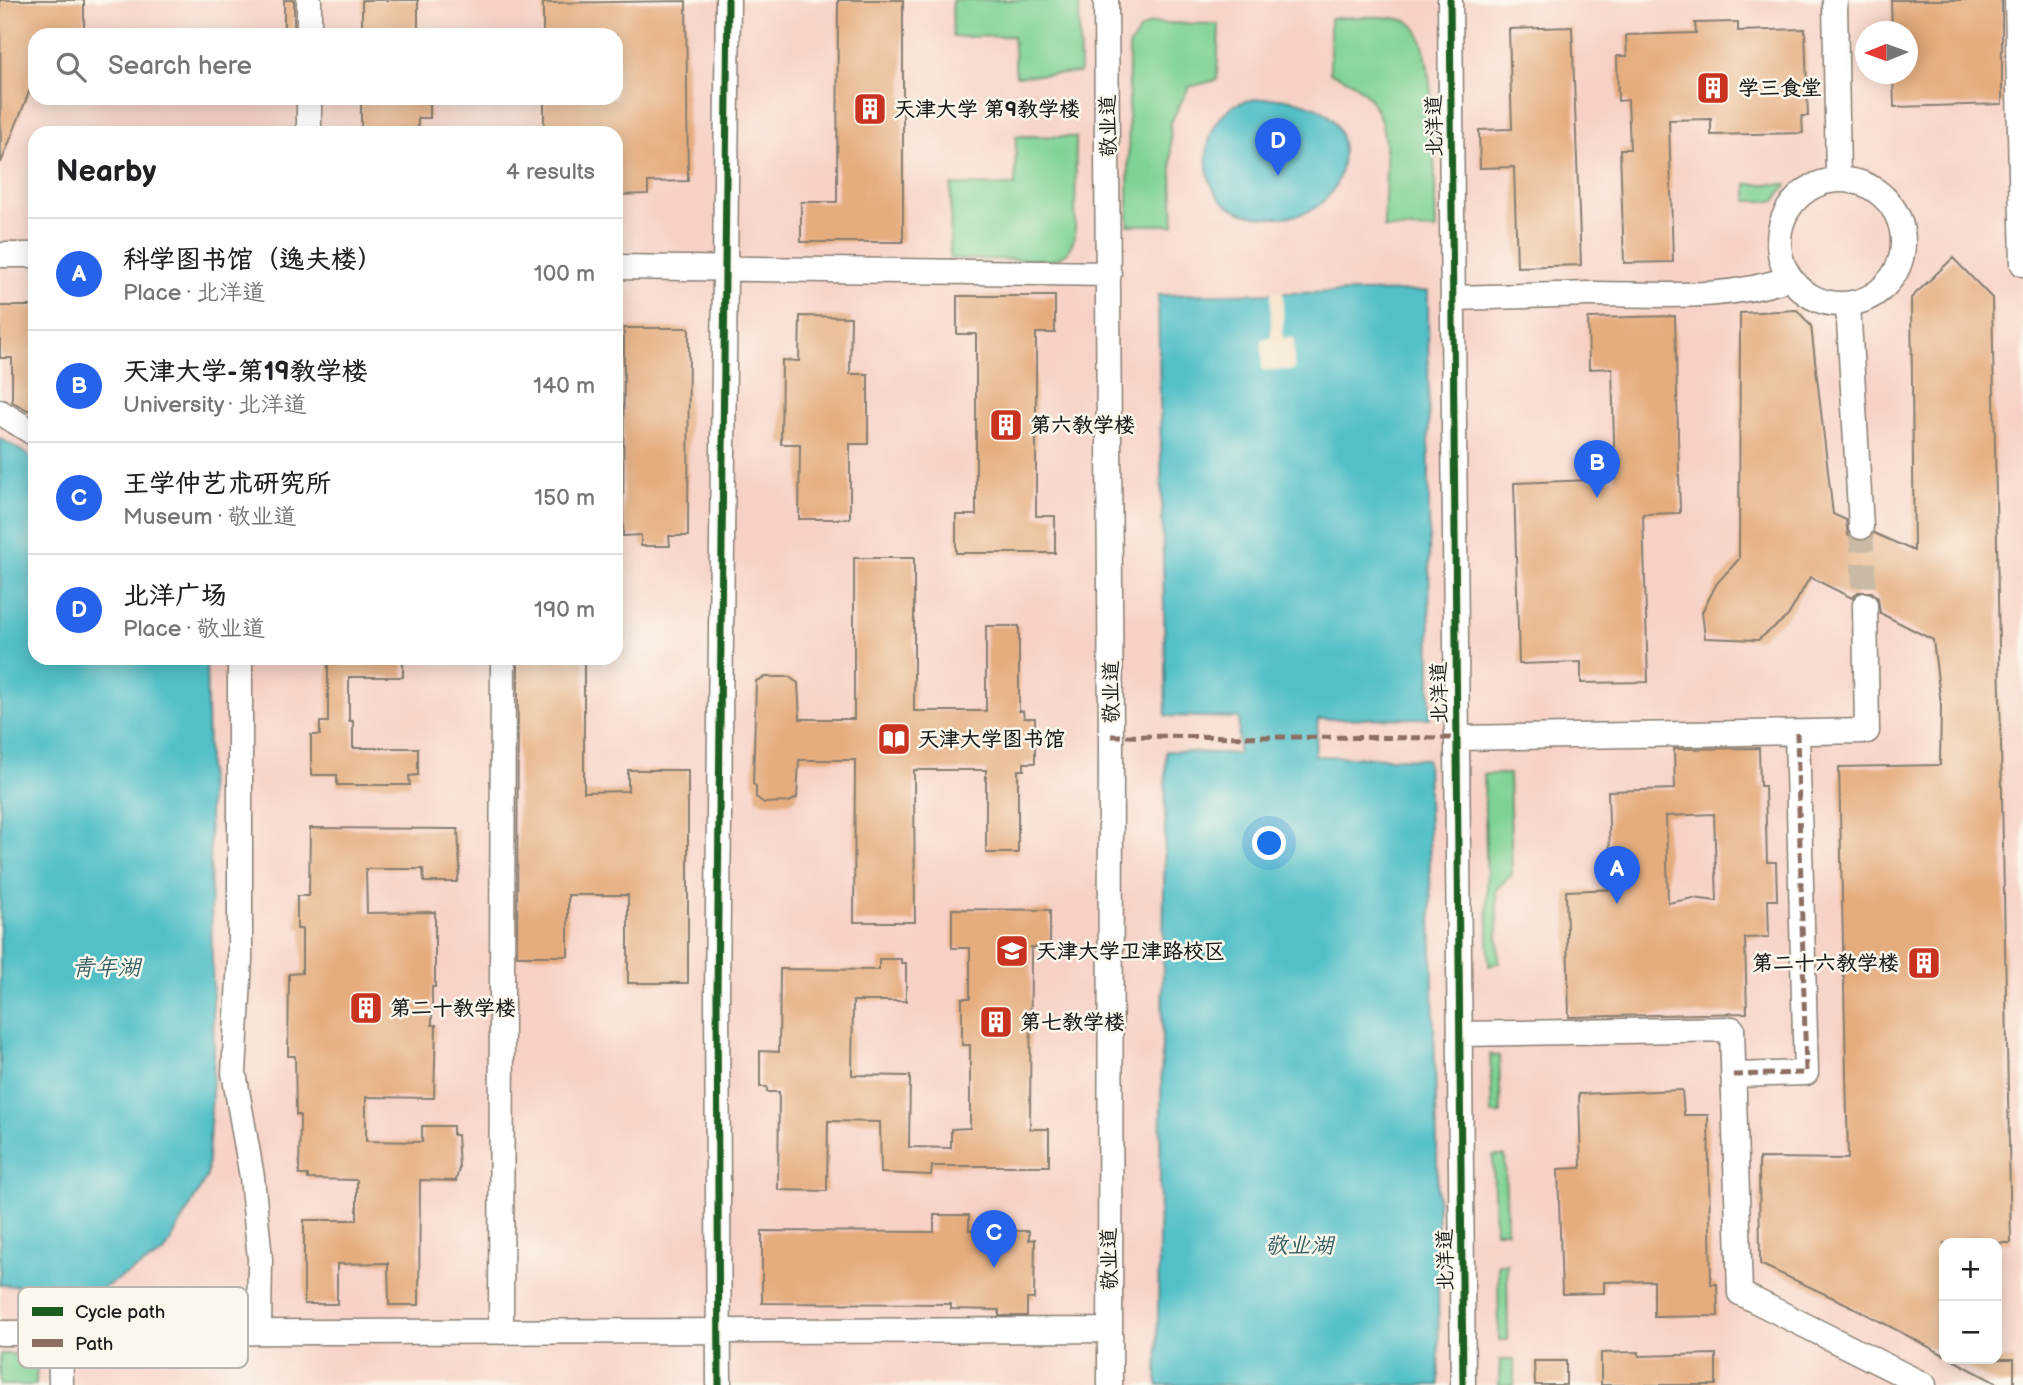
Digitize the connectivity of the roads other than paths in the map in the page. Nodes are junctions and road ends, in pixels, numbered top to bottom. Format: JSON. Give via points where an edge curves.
{"nodes":[{"id":1,"x":309,"y":0,"type":"edge"},
{"id":2,"x":727,"y":0,"type":"edge"},
{"id":3,"x":1106,"y":0,"type":"edge"},
{"id":4,"x":1450,"y":0,"type":"edge"},
{"id":5,"x":1835,"y":0,"type":"edge"},
{"id":6,"x":2017,"y":0,"type":"edge"},
{"id":7,"x":309,"y":28,"type":"edge"},
{"id":8,"x":309,"y":105,"type":"edge"},
{"id":9,"x":309,"y":126,"type":"edge"},
{"id":10,"x":1838,"y":179,"type":"junction"},
{"id":11,"x":0,"y":255,"type":"edge"},
{"id":12,"x":28,"y":255,"type":"edge"},
{"id":13,"x":2023,"y":264,"type":"edge"},
{"id":14,"x":623,"y":267,"type":"edge"},
{"id":15,"x":724,"y":269,"type":"junction"},
{"id":16,"x":1109,"y":274,"type":"junction"},
{"id":17,"x":1790,"y":278,"type":"junction"},
{"id":18,"x":1453,"y":298,"type":"junction"},
{"id":19,"x":1848,"y":304,"type":"junction"},
{"id":20,"x":0,"y":412,"type":"edge"},
{"id":21,"x":28,"y":430,"type":"edge"},
{"id":22,"x":1861,"y":527,"type":"tunnel mouth"},
{"id":23,"x":1866,"y":606,"type":"tunnel mouth"},
{"id":24,"x":240,"y":665,"type":"edge"},
{"id":25,"x":503,"y":665,"type":"edge"},
{"id":26,"x":1797,"y":733,"type":"junction"},
{"id":27,"x":1457,"y":738,"type":"junction"},
{"id":28,"x":1460,"y":1034,"type":"junction"},
{"id":29,"x":1733,"y":1074,"type":"junction"},
{"id":30,"x":248,"y":1329,"type":"edge"},
{"id":31,"x":259,"y":1329,"type":"junction"},
{"id":32,"x":1110,"y":1330,"type":"junction"},
{"id":33,"x":501,"y":1332,"type":"junction"},
{"id":34,"x":0,"y":1333,"type":"edge"},
{"id":35,"x":18,"y":1333,"type":"edge"},
{"id":36,"x":719,"y":1333,"type":"junction"},
{"id":37,"x":719,"y":1385,"type":"edge"},
{"id":38,"x":1111,"y":1385,"type":"edge"},
{"id":39,"x":1463,"y":1385,"type":"edge"},
{"id":40,"x":1924,"y":1385,"type":"edge"}],
"edges":[{"from":1,"to":7,"type":"street"},
{"from":2,"to":15,"type":"street"},
{"from":3,"to":16,"type":"street","name":"敬业道"},
{"from":4,"to":18,"type":"street","name":"北洋道"},
{"from":5,"to":10,"type":"street"},
{"from":6,"to":13,"type":"street"},
{"from":8,"to":9,"type":"street"},
{"from":10,"to":17,"type":"street","via":[[1817,185],[1789,209],[1779,243]]},
{"from":10,"to":19,"type":"street","via":[[1871,188],[1886,200],[1902,235],[1902,255],[1895,273],[1867,299]]},
{"from":11,"to":12,"type":"street"},
{"from":14,"to":15,"type":"street"},
{"from":15,"to":16,"type":"street"},
{"from":15,"to":36,"type":"street","via":[[717,985]]},
{"from":16,"to":32,"type":"street","name":"敬业道"},
{"from":17,"to":18,"type":"street","via":[[1749,291],[1697,297]]},
{"from":17,"to":19,"type":"street","via":[[1826,303]]},
{"from":18,"to":27,"type":"street","name":"北洋道"},
{"from":19,"to":22,"type":"street"},
{"from":20,"to":21,"type":"street"},
{"from":23,"to":26,"type":"street","via":[[1867,731]]},
{"from":24,"to":31,"type":"street","via":[[240,959],[234,1073],[260,1259]]},
{"from":25,"to":33,"type":"street"},
{"from":26,"to":27,"type":"street"},
{"from":26,"to":29,"type":"street","via":[[1806,1073]]},
{"from":27,"to":28,"type":"street","name":"北洋道"},
{"from":28,"to":29,"type":"street","via":[[1732,1029]]},
{"from":28,"to":39,"type":"street","name":"北洋道"},
{"from":29,"to":40,"type":"street","via":[[1740,1293]]},
{"from":30,"to":31,"type":"street"},
{"from":31,"to":33,"type":"street"},
{"from":32,"to":36,"type":"street"},
{"from":32,"to":38,"type":"street","name":"敬业道"},
{"from":33,"to":36,"type":"street"},
{"from":34,"to":35,"type":"street"},
{"from":36,"to":37,"type":"street"}]}
